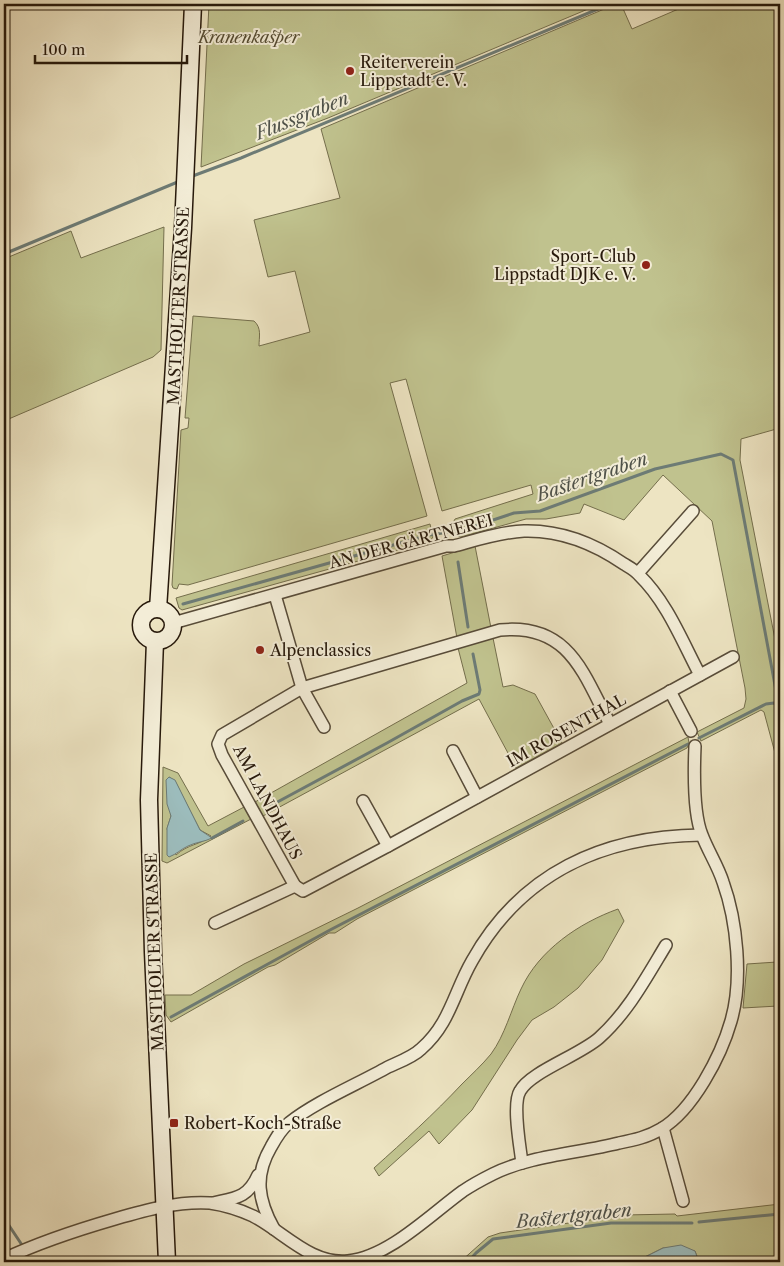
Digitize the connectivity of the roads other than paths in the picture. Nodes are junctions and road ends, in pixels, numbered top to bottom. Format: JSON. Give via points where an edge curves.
{"nodes":[{"id":1,"x":193,"y":4,"type":"edge"},
{"id":2,"x":693,"y":511,"type":"dead end"},
{"id":3,"x":638,"y":573,"type":"junction"},
{"id":4,"x":275,"y":595,"type":"junction"},
{"id":5,"x":158,"y":609,"type":"junction"},
{"id":6,"x":173,"y":623,"type":"junction"},
{"id":7,"x":155,"y":641,"type":"junction"},
{"id":8,"x":733,"y":657,"type":"dead end"},
{"id":9,"x":700,"y":675,"type":"junction"},
{"id":10,"x":302,"y":688,"type":"junction"},
{"id":11,"x":670,"y":691,"type":"junction"},
{"id":12,"x":610,"y":724,"type":"junction"},
{"id":13,"x":324,"y":728,"type":"dead end"},
{"id":14,"x":691,"y":732,"type":"dead end"},
{"id":15,"x":695,"y":746,"type":"dead end"},
{"id":16,"x":453,"y":752,"type":"dead end"},
{"id":17,"x":477,"y":797,"type":"junction"},
{"id":18,"x":364,"y":801,"type":"dead end"},
{"id":19,"x":701,"y":834,"type":"junction"},
{"id":20,"x":388,"y":846,"type":"junction"},
{"id":21,"x":295,"y":886,"type":"junction"},
{"id":22,"x":215,"y":923,"type":"dead end"},
{"id":23,"x":666,"y":945,"type":"dead end"},
{"id":24,"x":663,"y":1128,"type":"junction"},
{"id":25,"x":522,"y":1163,"type":"junction"},
{"id":26,"x":261,"y":1169,"type":"junction"},
{"id":27,"x":683,"y":1202,"type":"dead end"},
{"id":28,"x":210,"y":1203,"type":"junction"},
{"id":29,"x":164,"y":1206,"type":"junction"},
{"id":30,"x":275,"y":1230,"type":"junction"},
{"id":31,"x":4,"y":1259,"type":"edge"},
{"id":32,"x":167,"y":1262,"type":"edge"}],
"edges":[{"from":1,"to":5,"type":"street","name":"MASTHOLTER STRASSE","via":[[185,189]]},
{"from":2,"to":3,"type":"street"},
{"from":3,"to":4,"type":"street","name":"AN DER GÄRTNEREI","via":[[585,542],[524,531],[446,546]]},
{"from":3,"to":9,"type":"street","name":"AN DER GÄRTNEREI","via":[[668,612]]},
{"from":4,"to":6,"type":"street","name":"AN DER GÄRTNEREI"},
{"from":4,"to":10,"type":"street"},
{"from":5,"to":6,"type":"street","via":[[168,613]]},
{"from":5,"to":7,"type":"street","via":[[144,614],[141,623],[146,637]]},
{"from":6,"to":7,"type":"street","via":[[168,636]]},
{"from":7,"to":29,"type":"street","name":"MASTHOLTER STRASSE","via":[[149,810]]},
{"from":8,"to":9,"type":"street","name":"IM ROSENTHAL"},
{"from":9,"to":11,"type":"street","name":"IM ROSENTHAL"},
{"from":10,"to":12,"type":"street","name":"AM LANDHAUS","via":[[500,630],[517,628],[538,632],[558,642],[577,660]]},
{"from":10,"to":13,"type":"street"},
{"from":10,"to":21,"type":"street","name":"AM LANDHAUS","via":[[222,735],[218,744]]},
{"from":11,"to":12,"type":"street","name":"IM ROSENTHAL"},
{"from":11,"to":14,"type":"street"},
{"from":12,"to":17,"type":"street","name":"IM ROSENTHAL"},
{"from":15,"to":19,"type":"street"},
{"from":16,"to":17,"type":"street"},
{"from":17,"to":20,"type":"street","name":"IM ROSENTHAL"},
{"from":18,"to":20,"type":"street"},
{"from":19,"to":24,"type":"street","via":[[723,880],[733,915],[737,954],[734,1005],[729,1028],[707,1075],[678,1115]]},
{"from":19,"to":26,"type":"street","via":[[648,838],[614,846],[584,856],[539,882],[506,913],[482,942],[441,1028],[420,1050],[288,1123],[279,1133]]},
{"from":20,"to":21,"type":"street","name":"IM ROSENTHAL","via":[[303,891]]},
{"from":21,"to":22,"type":"street","name":"IM ROSENTHAL"},
{"from":23,"to":25,"type":"street","via":[[620,1015],[598,1039],[531,1078],[520,1091],[516,1102]]},
{"from":24,"to":25,"type":"street","via":[[641,1138]]},
{"from":24,"to":27,"type":"street"},
{"from":25,"to":30,"type":"street","via":[[496,1172],[466,1189],[402,1244],[365,1257],[346,1261],[321,1257],[299,1247]]},
{"from":26,"to":28,"type":"street","via":[[253,1187],[245,1194]]},
{"from":26,"to":30,"type":"street","via":[[264,1210]]},
{"from":28,"to":29,"type":"street"},
{"from":28,"to":30,"type":"street","via":[[242,1211]]},
{"from":29,"to":31,"type":"street","via":[[72,1231]]},
{"from":29,"to":32,"type":"street","name":"MASTHOLTER STRASSE"}]}
